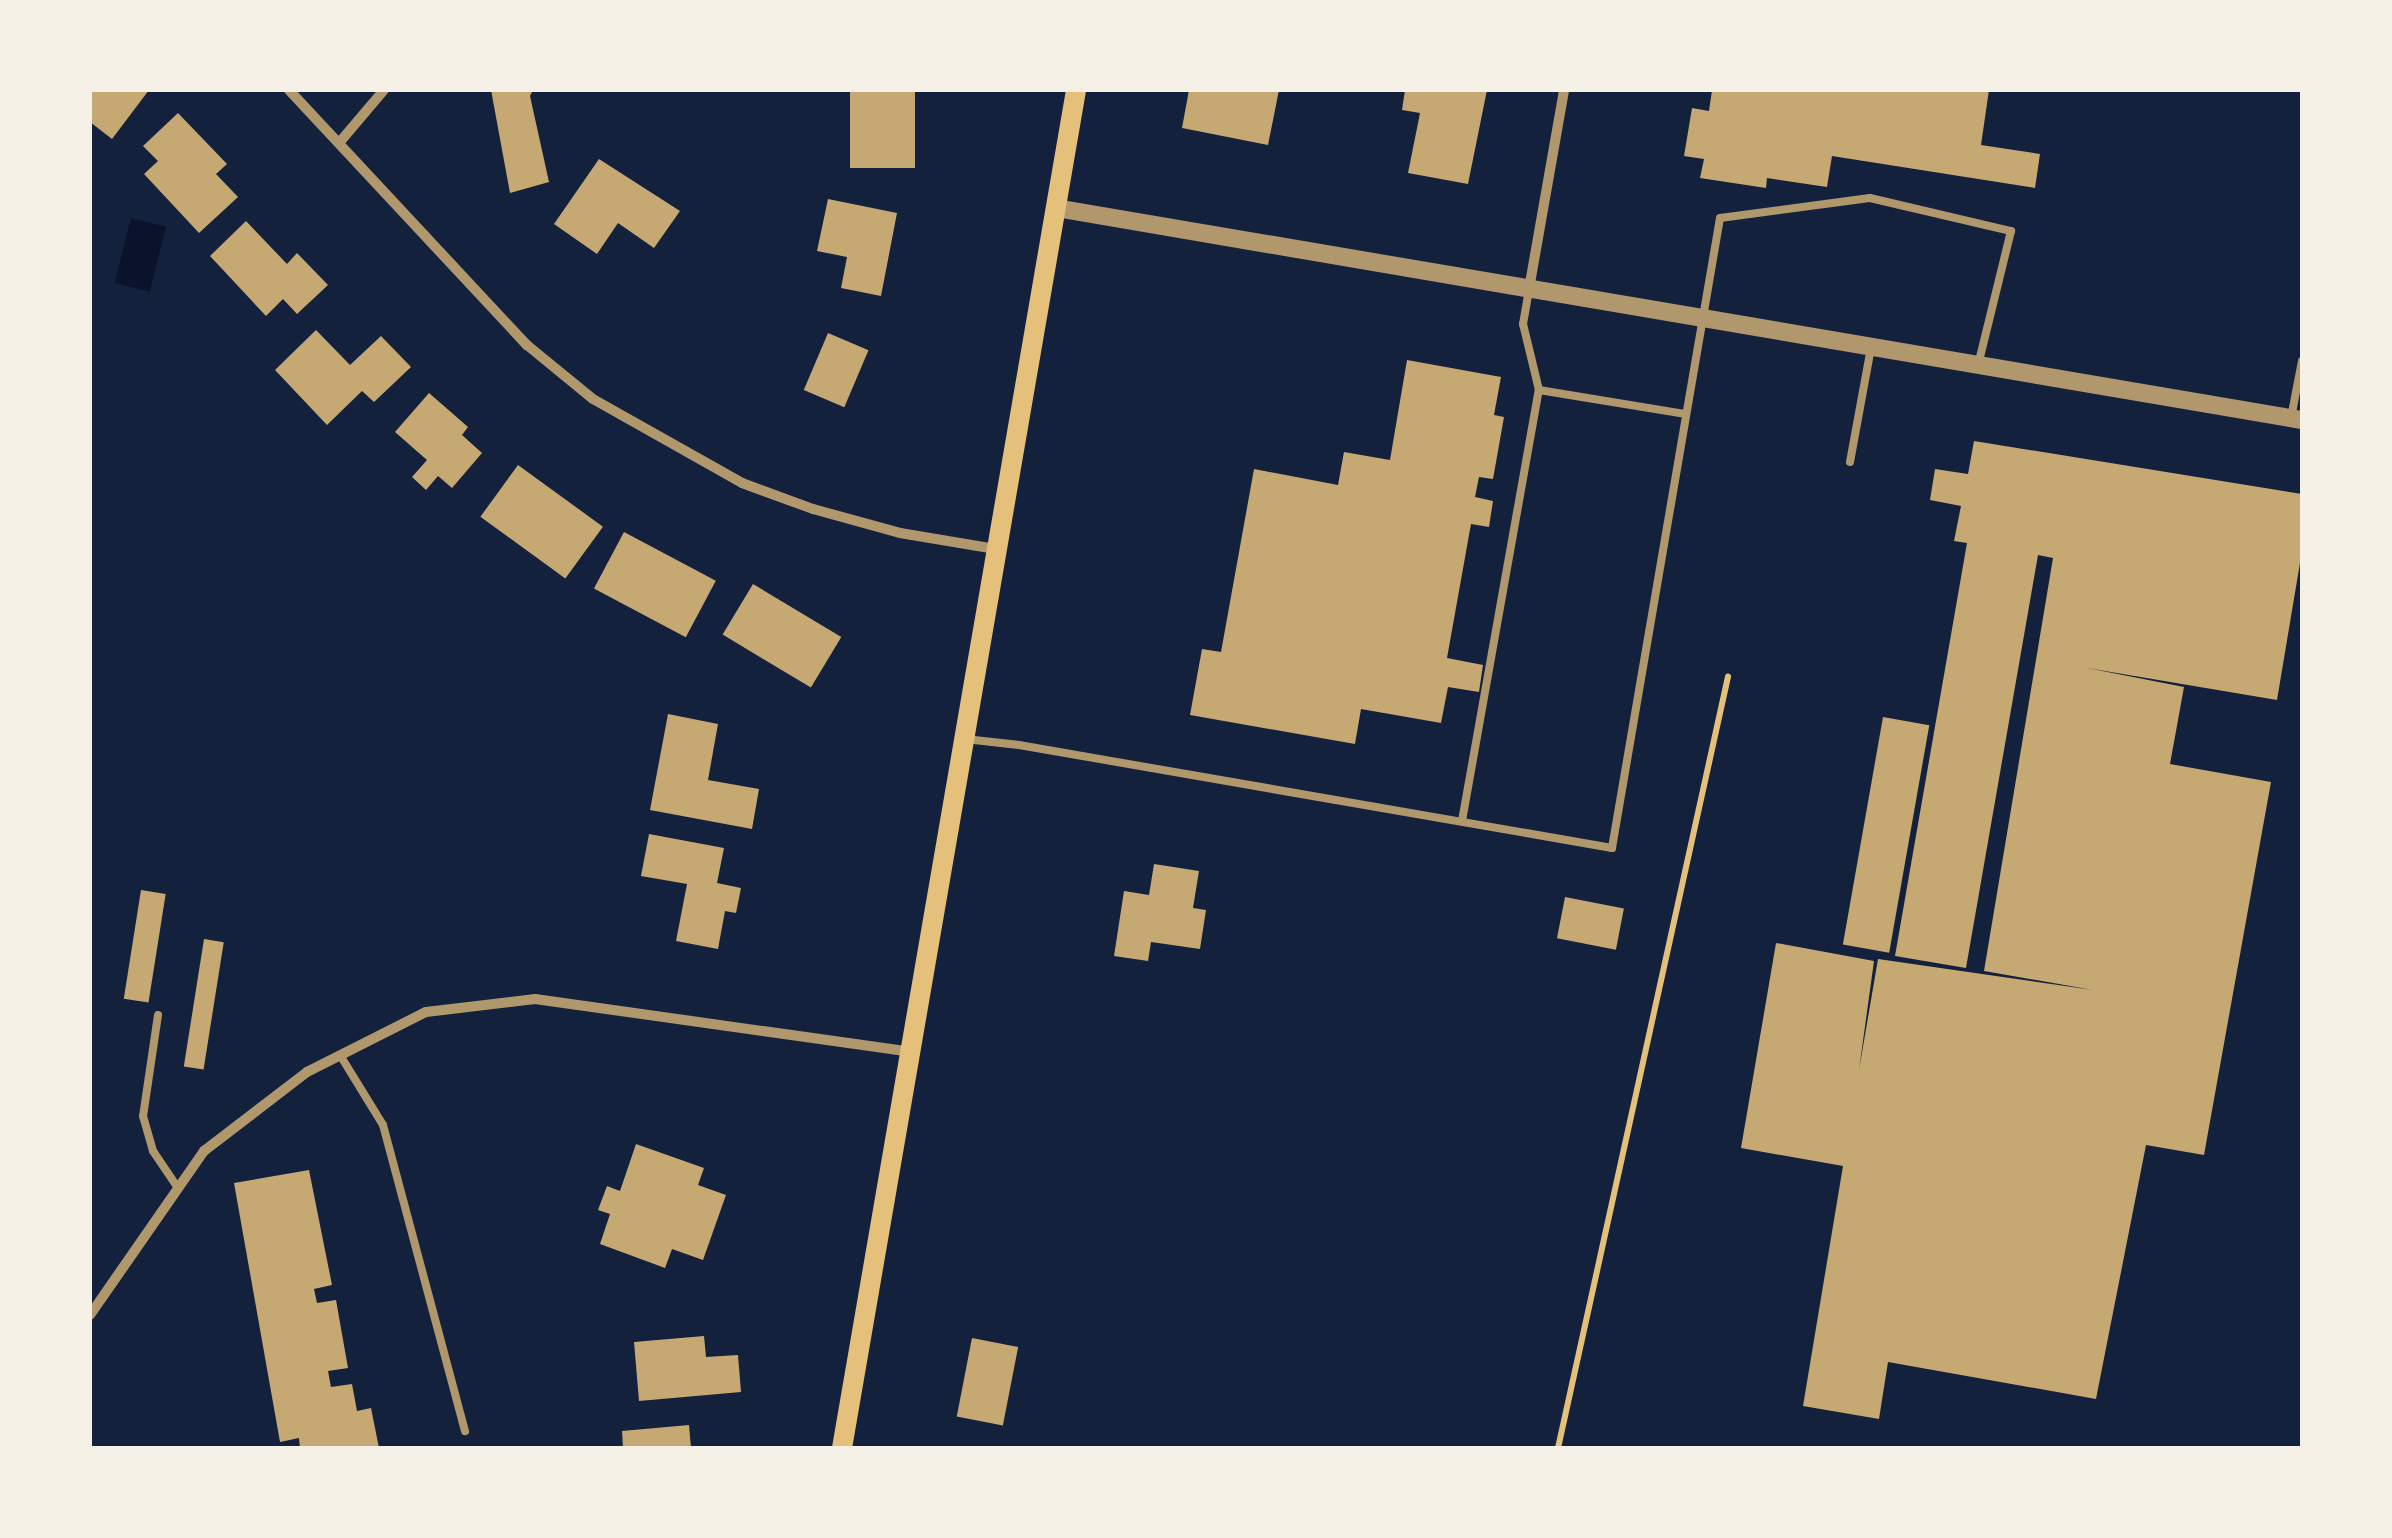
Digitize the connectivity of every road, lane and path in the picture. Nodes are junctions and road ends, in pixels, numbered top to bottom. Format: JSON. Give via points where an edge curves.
{"nodes":[{"id":1,"x":288,"y":90,"type":"edge"},
{"id":2,"x":384,"y":90,"type":"edge"},
{"id":3,"x":1076,"y":90,"type":"edge"},
{"id":4,"x":1564,"y":90,"type":"edge"},
{"id":5,"x":339,"y":142,"type":"junction"},
{"id":6,"x":1056,"y":208,"type":"junction"},
{"id":7,"x":1529,"y":290,"type":"junction"},
{"id":8,"x":1702,"y":319,"type":"junction"},
{"id":9,"x":1871,"y":348,"type":"junction"},
{"id":10,"x":2302,"y":362,"type":"edge"},
{"id":11,"x":1978,"y":365,"type":"junction"},
{"id":12,"x":1539,"y":390,"type":"junction"},
{"id":13,"x":1686,"y":414,"type":"junction"},
{"id":14,"x":2297,"y":419,"type":"edge"},
{"id":15,"x":1850,"y":462,"type":"dead end"},
{"id":16,"x":997,"y":549,"type":"junction"},
{"id":17,"x":1728,"y":677,"type":"dead end"},
{"id":18,"x":966,"y":740,"type":"junction"},
{"id":19,"x":1462,"y":822,"type":"junction"},
{"id":20,"x":158,"y":1015,"type":"dead end"},
{"id":21,"x":913,"y":1052,"type":"junction"},
{"id":22,"x":340,"y":1055,"type":"junction"},
{"id":23,"x":178,"y":1188,"type":"junction"},
{"id":24,"x":90,"y":1315,"type":"edge"},
{"id":25,"x":465,"y":1431,"type":"dead end"},
{"id":26,"x":842,"y":1448,"type":"edge"},
{"id":27,"x":1558,"y":1448,"type":"edge"}],
"edges":[{"from":1,"to":5,"type":"street"},
{"from":2,"to":5,"type":"street"},
{"from":3,"to":6,"type":"main road"},
{"from":4,"to":7,"type":"street"},
{"from":5,"to":16,"type":"street","via":[[527,345],[592,399],[742,483],[900,534]]},
{"from":6,"to":7,"type":"street"},
{"from":6,"to":16,"type":"main road"},
{"from":7,"to":8,"type":"street"},
{"from":7,"to":12,"type":"lane","via":[[1523,324]]},
{"from":8,"to":9,"type":"street"},
{"from":8,"to":11,"type":"lane","via":[[1720,218],[1870,198],[2011,231]]},
{"from":8,"to":13,"type":"lane"},
{"from":9,"to":11,"type":"street"},
{"from":9,"to":15,"type":"lane"},
{"from":10,"to":14,"type":"lane"},
{"from":11,"to":14,"type":"street"},
{"from":12,"to":13,"type":"lane"},
{"from":12,"to":19,"type":"lane"},
{"from":13,"to":19,"type":"lane","via":[[1612,848]]},
{"from":16,"to":18,"type":"main road"},
{"from":17,"to":27,"type":"path"},
{"from":18,"to":19,"type":"lane"},
{"from":18,"to":21,"type":"main road"},
{"from":20,"to":23,"type":"lane","via":[[143,1116],[153,1151]]},
{"from":21,"to":22,"type":"street","via":[[535,999],[426,1012]]},
{"from":21,"to":26,"type":"main road"},
{"from":22,"to":23,"type":"street","via":[[307,1072],[204,1151]]},
{"from":22,"to":25,"type":"lane","via":[[383,1126]]},
{"from":23,"to":24,"type":"street"}]}
